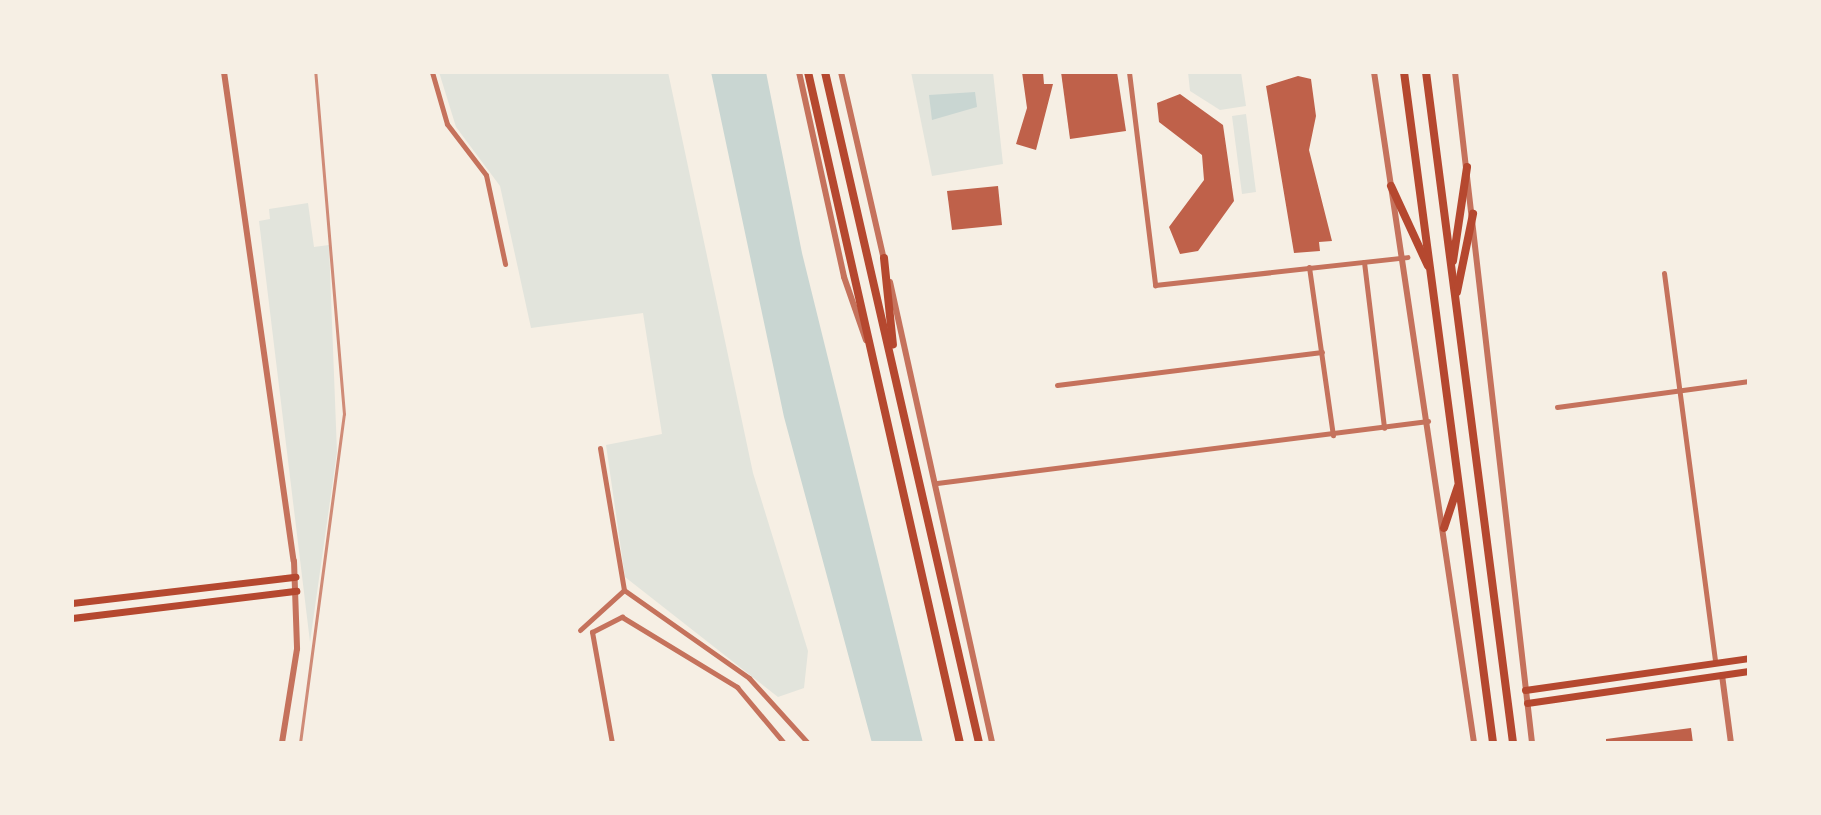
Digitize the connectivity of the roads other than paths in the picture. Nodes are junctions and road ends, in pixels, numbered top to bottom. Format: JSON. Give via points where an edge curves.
{"nodes":[{"id":1,"x":224,"y":72,"type":"edge"},
{"id":2,"x":432,"y":72,"type":"edge"},
{"id":3,"x":799,"y":72,"type":"edge"},
{"id":4,"x":808,"y":72,"type":"edge"},
{"id":5,"x":825,"y":72,"type":"edge"},
{"id":6,"x":841,"y":72,"type":"edge"},
{"id":7,"x":1129,"y":72,"type":"edge"},
{"id":8,"x":1374,"y":72,"type":"edge"},
{"id":9,"x":1404,"y":72,"type":"edge"},
{"id":10,"x":1426,"y":72,"type":"edge"},
{"id":11,"x":1455,"y":72,"type":"edge"},
{"id":12,"x":1467,"y":167,"type":"junction"},
{"id":13,"x":1391,"y":186,"type":"junction"},
{"id":14,"x":1473,"y":214,"type":"junction"},
{"id":15,"x":1407,"y":257,"type":"junction"},
{"id":16,"x":884,"y":258,"type":"junction"},
{"id":17,"x":1364,"y":262,"type":"junction"},
{"id":18,"x":505,"y":264,"type":"dead end"},
{"id":19,"x":1309,"y":267,"type":"junction"},
{"id":20,"x":1664,"y":273,"type":"dead end"},
{"id":21,"x":1432,"y":274,"type":"junction"},
{"id":22,"x":1451,"y":274,"type":"junction"},
{"id":23,"x":1455,"y":300,"type":"junction"},
{"id":24,"x":1322,"y":352,"type":"junction"},
{"id":25,"x":872,"y":360,"type":"junction"},
{"id":26,"x":897,"y":377,"type":"junction"},
{"id":27,"x":1749,"y":381,"type":"edge"},
{"id":28,"x":1057,"y":385,"type":"dead end"},
{"id":29,"x":1679,"y":391,"type":"junction"},
{"id":30,"x":1557,"y":407,"type":"dead end"},
{"id":31,"x":1429,"y":421,"type":"junction"},
{"id":32,"x":1384,"y":428,"type":"junction"},
{"id":33,"x":1333,"y":435,"type":"junction"},
{"id":34,"x":600,"y":448,"type":"dead end"},
{"id":35,"x":1459,"y":482,"type":"junction"},
{"id":36,"x":937,"y":483,"type":"junction"},
{"id":37,"x":1444,"y":528,"type":"junction"},
{"id":38,"x":295,"y":577,"type":"junction"},
{"id":39,"x":624,"y":590,"type":"junction"},
{"id":40,"x":296,"y":591,"type":"junction"},
{"id":41,"x":72,"y":603,"type":"edge"},
{"id":42,"x":599,"y":613,"type":"junction"},
{"id":43,"x":72,"y":618,"type":"edge"},
{"id":44,"x":606,"y":625,"type":"junction"},
{"id":45,"x":580,"y":630,"type":"dead end"},
{"id":46,"x":1749,"y":658,"type":"edge"},
{"id":47,"x":1715,"y":663,"type":"junction"},
{"id":48,"x":1749,"y":671,"type":"edge"},
{"id":49,"x":1722,"y":675,"type":"junction"},
{"id":50,"x":1525,"y":690,"type":"junction"},
{"id":51,"x":1527,"y":703,"type":"junction"},
{"id":52,"x":282,"y":743,"type":"edge"},
{"id":53,"x":612,"y":743,"type":"edge"},
{"id":54,"x":784,"y":743,"type":"edge"},
{"id":55,"x":808,"y":743,"type":"edge"},
{"id":56,"x":960,"y":743,"type":"edge"},
{"id":57,"x":979,"y":743,"type":"edge"},
{"id":58,"x":992,"y":743,"type":"edge"},
{"id":59,"x":1474,"y":743,"type":"edge"},
{"id":60,"x":1493,"y":743,"type":"edge"},
{"id":61,"x":1513,"y":743,"type":"edge"},
{"id":62,"x":1532,"y":743,"type":"edge"},
{"id":63,"x":1731,"y":743,"type":"edge"}],
"edges":[{"from":1,"to":38,"type":"street"},
{"from":2,"to":18,"type":"street","via":[[447,124],[486,175]]},
{"from":3,"to":25,"type":"street","via":[[844,277]]},
{"from":4,"to":25,"type":"highway"},
{"from":5,"to":26,"type":"highway"},
{"from":6,"to":16,"type":"street"},
{"from":7,"to":19,"type":"street","via":[[1155,285]]},
{"from":8,"to":13,"type":"street"},
{"from":9,"to":21,"type":"highway"},
{"from":10,"to":22,"type":"highway"},
{"from":11,"to":12,"type":"street"},
{"from":12,"to":14,"type":"street"},
{"from":12,"to":22,"type":"highway"},
{"from":13,"to":15,"type":"street"},
{"from":13,"to":21,"type":"highway"},
{"from":14,"to":23,"type":"highway"},
{"from":14,"to":50,"type":"street"},
{"from":15,"to":17,"type":"street"},
{"from":15,"to":31,"type":"street"},
{"from":16,"to":26,"type":"highway"},
{"from":16,"to":36,"type":"street"},
{"from":17,"to":19,"type":"street"},
{"from":17,"to":32,"type":"street"},
{"from":19,"to":24,"type":"street"},
{"from":20,"to":29,"type":"street"},
{"from":21,"to":35,"type":"highway"},
{"from":22,"to":23,"type":"highway"},
{"from":23,"to":61,"type":"highway"},
{"from":24,"to":28,"type":"street"},
{"from":24,"to":33,"type":"street"},
{"from":25,"to":56,"type":"highway"},
{"from":26,"to":57,"type":"highway"},
{"from":27,"to":29,"type":"street"},
{"from":29,"to":30,"type":"street"},
{"from":29,"to":47,"type":"street"},
{"from":31,"to":32,"type":"street"},
{"from":31,"to":37,"type":"street"},
{"from":32,"to":33,"type":"street"},
{"from":33,"to":36,"type":"street"},
{"from":34,"to":39,"type":"street"},
{"from":35,"to":37,"type":"highway"},
{"from":35,"to":60,"type":"highway"},
{"from":36,"to":58,"type":"street"},
{"from":37,"to":59,"type":"street"},
{"from":38,"to":40,"type":"street"},
{"from":38,"to":41,"type":"main road"},
{"from":39,"to":42,"type":"street"},
{"from":39,"to":55,"type":"street","via":[[749,678]]},
{"from":40,"to":43,"type":"main road"},
{"from":40,"to":52,"type":"street","via":[[297,649]]},
{"from":42,"to":44,"type":"street"},
{"from":42,"to":45,"type":"street"},
{"from":44,"to":53,"type":"street","via":[[592,632]]},
{"from":44,"to":54,"type":"street","via":[[622,617],[680,659],[707,666],[737,687]]},
{"from":46,"to":47,"type":"main road"},
{"from":47,"to":50,"type":"main road"},
{"from":48,"to":49,"type":"main road"},
{"from":49,"to":51,"type":"main road"},
{"from":49,"to":63,"type":"street"},
{"from":50,"to":51,"type":"street"},
{"from":51,"to":62,"type":"street"}]}
